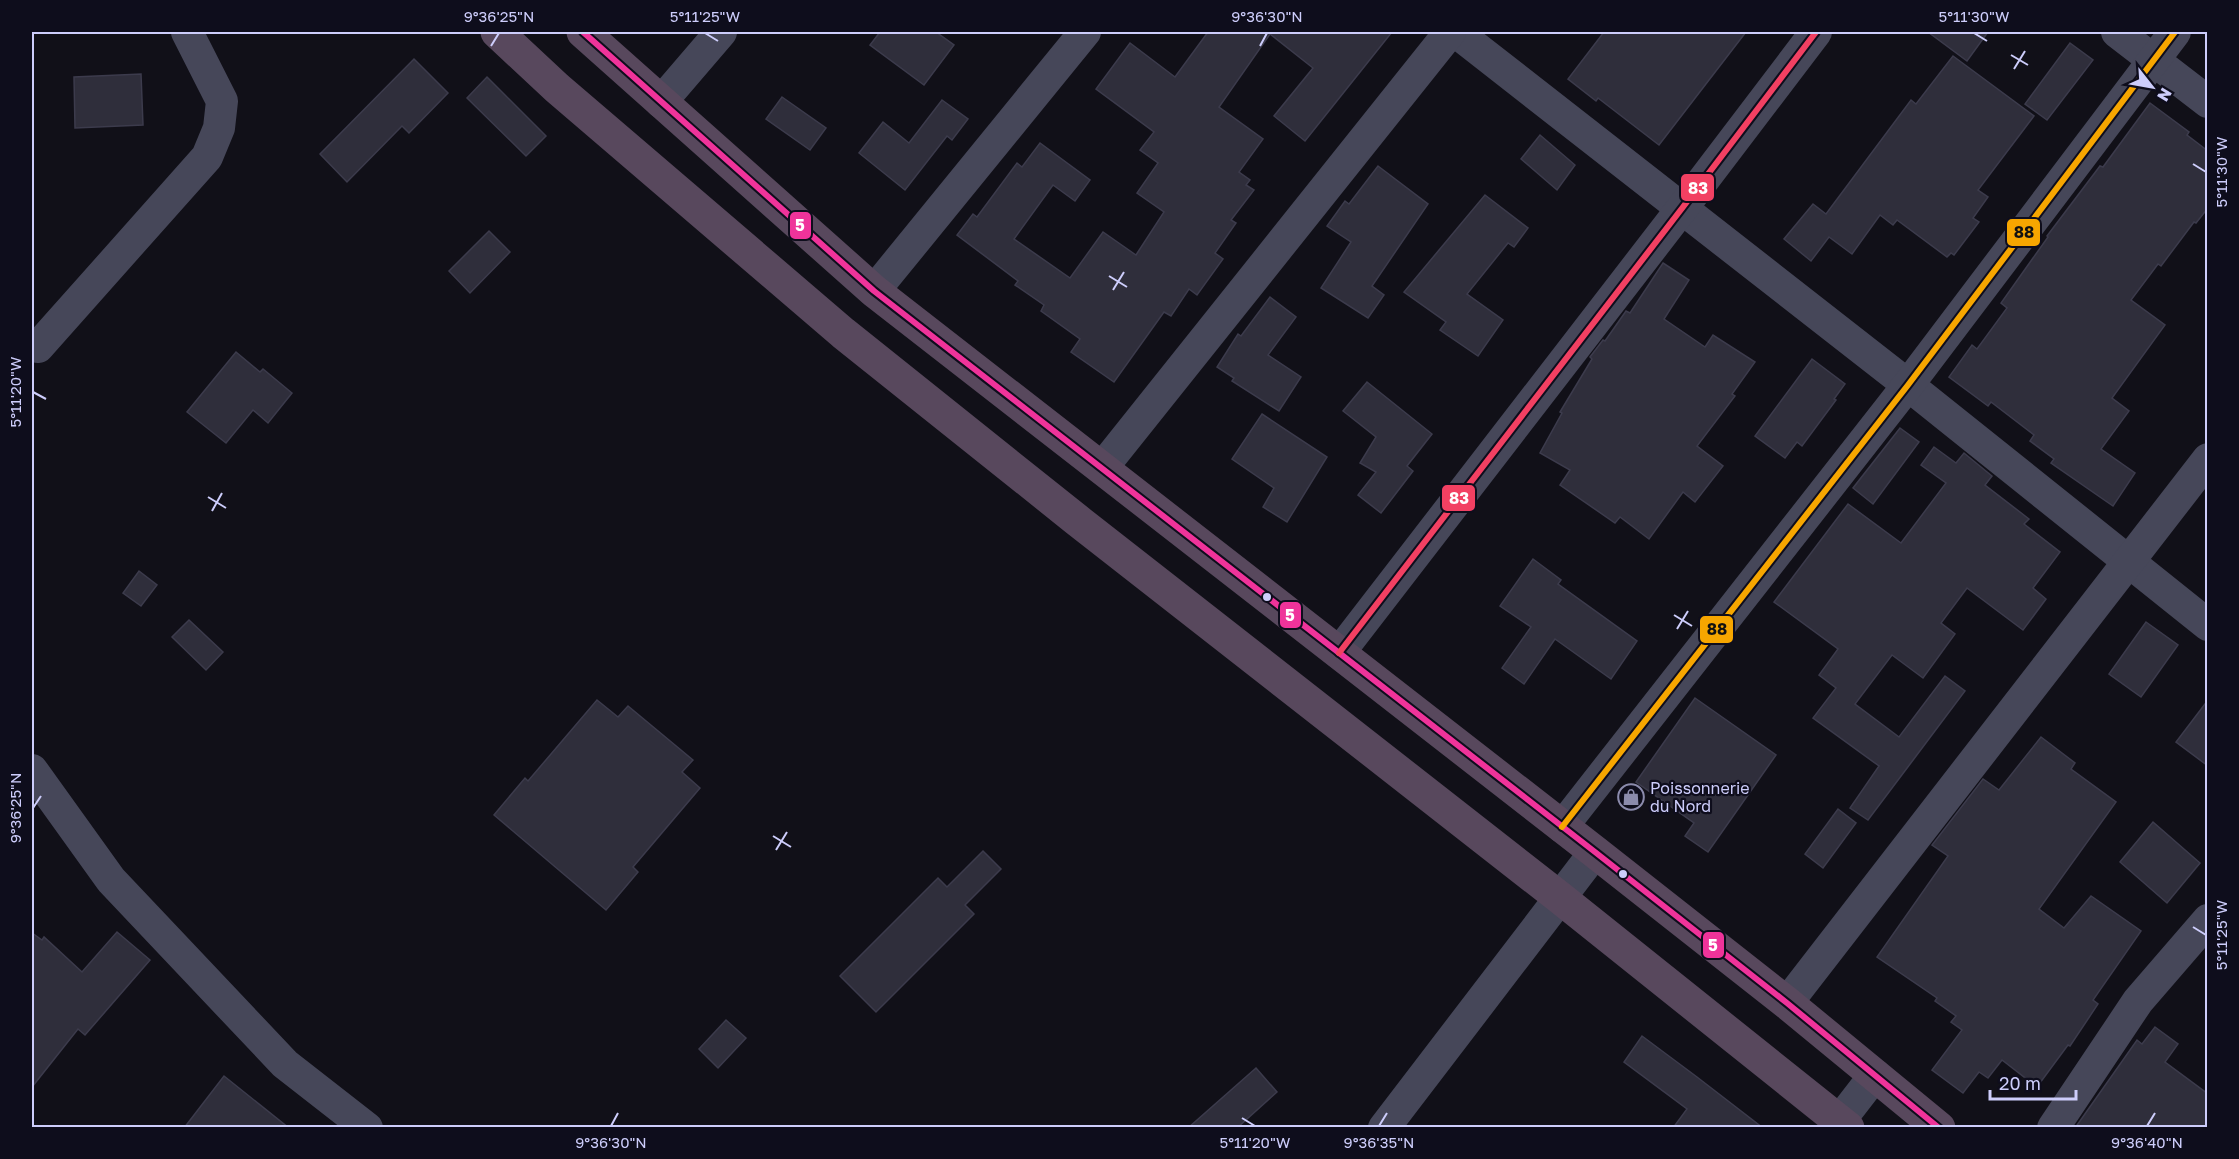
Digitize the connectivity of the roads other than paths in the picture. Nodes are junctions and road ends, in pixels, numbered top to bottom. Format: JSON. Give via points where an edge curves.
{"nodes":[{"id":1,"x":187,"y":32,"type":"edge"},
{"id":2,"x":497,"y":32,"type":"edge"},
{"id":3,"x":583,"y":32,"type":"edge"},
{"id":4,"x":721,"y":32,"type":"edge"},
{"id":5,"x":1085,"y":32,"type":"edge"},
{"id":6,"x":1450,"y":32,"type":"edge"},
{"id":7,"x":1456,"y":32,"type":"edge"},
{"id":8,"x":1815,"y":32,"type":"edge"},
{"id":9,"x":2117,"y":32,"type":"edge"},
{"id":10,"x":2175,"y":32,"type":"edge"},
{"id":11,"x":2154,"y":60,"type":"junction"},
{"id":12,"x":661,"y":102,"type":"junction"},
{"id":13,"x":2208,"y":102,"type":"edge"},
{"id":14,"x":1683,"y":207,"type":"junction"},
{"id":15,"x":874,"y":291,"type":"junction"},
{"id":16,"x":38,"y":347,"type":"dead end"},
{"id":17,"x":953,"y":354,"type":"junction"},
{"id":18,"x":1908,"y":385,"type":"junction"},
{"id":19,"x":921,"y":396,"type":"junction"},
{"id":20,"x":2208,"y":459,"type":"edge"},
{"id":21,"x":1102,"y":468,"type":"junction"},
{"id":22,"x":2129,"y":562,"type":"junction"},
{"id":23,"x":2208,"y":625,"type":"edge"},
{"id":24,"x":1339,"y":653,"type":"junction"},
{"id":25,"x":32,"y":770,"type":"edge"},
{"id":26,"x":1563,"y":827,"type":"junction"},
{"id":27,"x":1595,"y":852,"type":"junction"},
{"id":28,"x":1559,"y":897,"type":"junction"},
{"id":29,"x":2208,"y":920,"type":"edge"},
{"id":30,"x":1787,"y":1003,"type":"junction"},
{"id":31,"x":1875,"y":1075,"type":"junction"},
{"id":32,"x":1840,"y":1125,"type":"edge"},
{"id":33,"x":367,"y":1128,"type":"edge"},
{"id":34,"x":1384,"y":1128,"type":"edge"},
{"id":35,"x":1939,"y":1128,"type":"edge"},
{"id":36,"x":2054,"y":1128,"type":"edge"}],
"edges":[{"from":1,"to":16,"type":"street","via":[[222,101],[219,128],[207,157]]},
{"from":2,"to":19,"type":"highway","via":[[557,88]]},
{"from":3,"to":12,"type":"highway"},
{"from":4,"to":12,"type":"street"},
{"from":5,"to":15,"type":"street"},
{"from":6,"to":21,"type":"street"},
{"from":7,"to":14,"type":"street"},
{"from":8,"to":14,"type":"street"},
{"from":9,"to":11,"type":"street"},
{"from":10,"to":11,"type":"street"},
{"from":11,"to":13,"type":"street"},
{"from":11,"to":18,"type":"street"},
{"from":12,"to":15,"type":"highway"},
{"from":14,"to":18,"type":"street"},
{"from":14,"to":24,"type":"street"},
{"from":15,"to":17,"type":"highway"},
{"from":17,"to":19,"type":"highway"},
{"from":17,"to":21,"type":"highway"},
{"from":18,"to":22,"type":"street"},
{"from":18,"to":26,"type":"street"},
{"from":19,"to":28,"type":"highway"},
{"from":20,"to":22,"type":"street"},
{"from":21,"to":24,"type":"highway"},
{"from":22,"to":23,"type":"street"},
{"from":22,"to":30,"type":"street"},
{"from":24,"to":26,"type":"highway"},
{"from":25,"to":33,"type":"street","via":[[111,880],[285,1064]]},
{"from":26,"to":27,"type":"highway"},
{"from":27,"to":28,"type":"street"},
{"from":27,"to":30,"type":"highway"},
{"from":28,"to":32,"type":"highway"},
{"from":28,"to":34,"type":"street"},
{"from":29,"to":36,"type":"street","via":[[2138,1001]]},
{"from":30,"to":31,"type":"highway"},
{"from":31,"to":32,"type":"street"},
{"from":31,"to":35,"type":"highway"}]}
